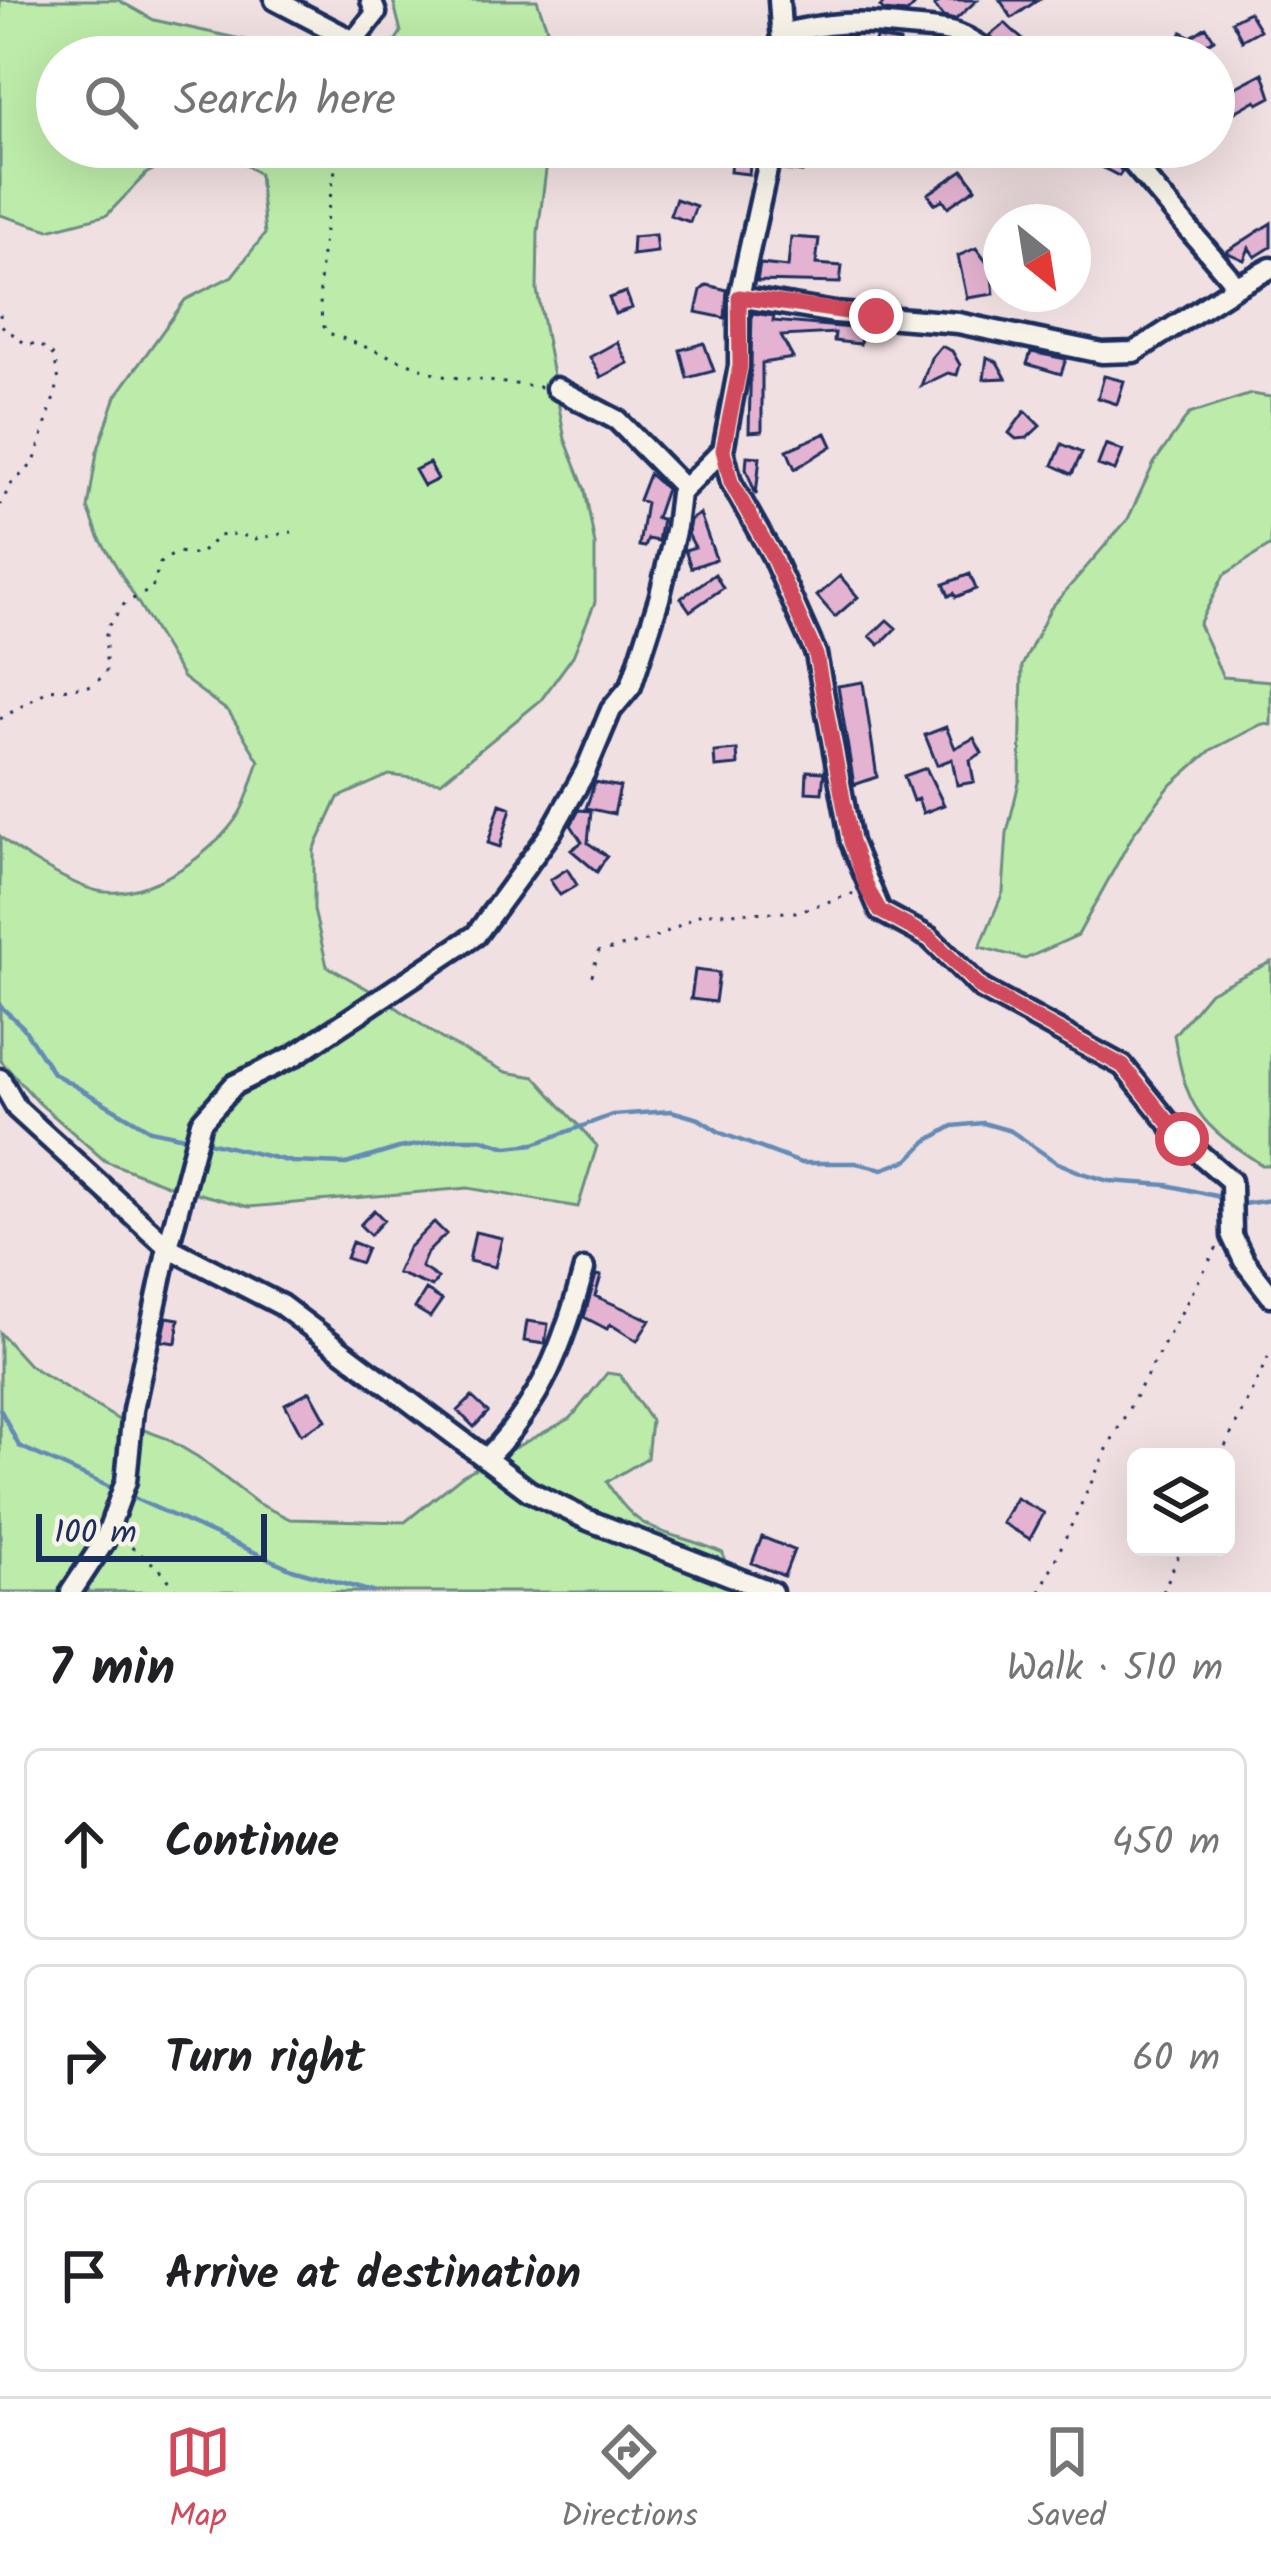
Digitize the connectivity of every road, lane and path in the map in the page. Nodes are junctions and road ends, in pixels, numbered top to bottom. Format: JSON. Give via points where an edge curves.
{"nodes":[{"id":1,"x":275,"y":0,"type":"edge"},
{"id":2,"x":371,"y":0,"type":"edge"},
{"id":3,"x":779,"y":0,"type":"edge"},
{"id":4,"x":784,"y":33,"type":"junction"},
{"id":5,"x":330,"y":36,"type":"edge"},
{"id":6,"x":360,"y":36,"type":"edge"},
{"id":7,"x":784,"y":36,"type":"edge"},
{"id":8,"x":966,"y":36,"type":"edge"},
{"id":9,"x":336,"y":168,"type":"edge"},
{"id":10,"x":767,"y":168,"type":"edge"},
{"id":11,"x":1138,"y":168,"type":"edge"},
{"id":12,"x":1271,"y":268,"type":"edge"},
{"id":13,"x":1237,"y":286,"type":"junction"},
{"id":14,"x":739,"y":297,"type":"junction"},
{"id":15,"x":0,"y":314,"type":"edge"},
{"id":16,"x":556,"y":388,"type":"joint"},
{"id":17,"x":723,"y":450,"type":"junction"},
{"id":18,"x":682,"y":487,"type":"junction"},
{"id":19,"x":0,"y":506,"type":"edge"},
{"id":20,"x":292,"y":532,"type":"dead end"},
{"id":21,"x":0,"y":719,"type":"edge"},
{"id":22,"x":868,"y":890,"type":"junction"},
{"id":23,"x":592,"y":976,"type":"dead end"},
{"id":24,"x":0,"y":1078,"type":"edge"},
{"id":25,"x":1229,"y":1224,"type":"junction"},
{"id":26,"x":168,"y":1246,"type":"junction"},
{"id":27,"x":584,"y":1269,"type":"dead end"},
{"id":28,"x":1271,"y":1296,"type":"edge"},
{"id":29,"x":1271,"y":1351,"type":"edge"},
{"id":30,"x":1224,"y":1448,"type":"edge"},
{"id":31,"x":486,"y":1459,"type":"junction"},
{"id":32,"x":109,"y":1530,"type":"junction"},
{"id":33,"x":1178,"y":1556,"type":"edge"},
{"id":34,"x":71,"y":1592,"type":"edge"},
{"id":35,"x":178,"y":1592,"type":"edge"},
{"id":36,"x":772,"y":1592,"type":"edge"},
{"id":37,"x":1040,"y":1592,"type":"edge"},
{"id":38,"x":1163,"y":1592,"type":"edge"}],
"edges":[{"from":1,"to":5,"type":"street"},
{"from":2,"to":6,"type":"street","via":[[376,13]]},
{"from":3,"to":4,"type":"street"},
{"from":4,"to":7,"type":"street"},
{"from":4,"to":8,"type":"street","via":[[866,20]]},
{"from":9,"to":16,"type":"path","via":[[320,271],[326,332],[442,376]]},
{"from":10,"to":14,"type":"street"},
{"from":11,"to":13,"type":"street"},
{"from":12,"to":13,"type":"street"},
{"from":13,"to":14,"type":"street","via":[[1124,354],[958,323]]},
{"from":14,"to":17,"type":"street","via":[[740,366]]},
{"from":15,"to":19,"type":"path","via":[[27,345],[53,356],[59,381],[34,463]]},
{"from":16,"to":18,"type":"street","via":[[617,420]]},
{"from":17,"to":18,"type":"street"},
{"from":17,"to":22,"type":"street","via":[[816,655],[851,842]]},
{"from":18,"to":26,"type":"street","via":[[631,686],[611,710],[551,832],[461,948],[218,1102],[201,1122]]},
{"from":20,"to":21,"type":"path","via":[[218,536],[199,555],[177,552],[160,563],[152,589],[125,603],[106,628],[106,674],[89,686],[49,690]]},
{"from":22,"to":23,"type":"path","via":[[796,912],[703,913],[651,940],[598,952]]},
{"from":22,"to":25,"type":"street","via":[[880,911],[930,938],[982,989],[1123,1066],[1182,1139],[1231,1181]]},
{"from":24,"to":26,"type":"street","via":[[16,1109]]},
{"from":25,"to":28,"type":"street"},
{"from":25,"to":37,"type":"path"},
{"from":26,"to":31,"type":"street","via":[[281,1305]]},
{"from":26,"to":32,"type":"street","via":[[126,1480]]},
{"from":27,"to":31,"type":"street","via":[[565,1341],[510,1434]]},
{"from":29,"to":30,"type":"path"},
{"from":31,"to":36,"type":"street","via":[[587,1520]]},
{"from":32,"to":34,"type":"street"},
{"from":32,"to":35,"type":"path"},
{"from":33,"to":38,"type":"path"}]}
